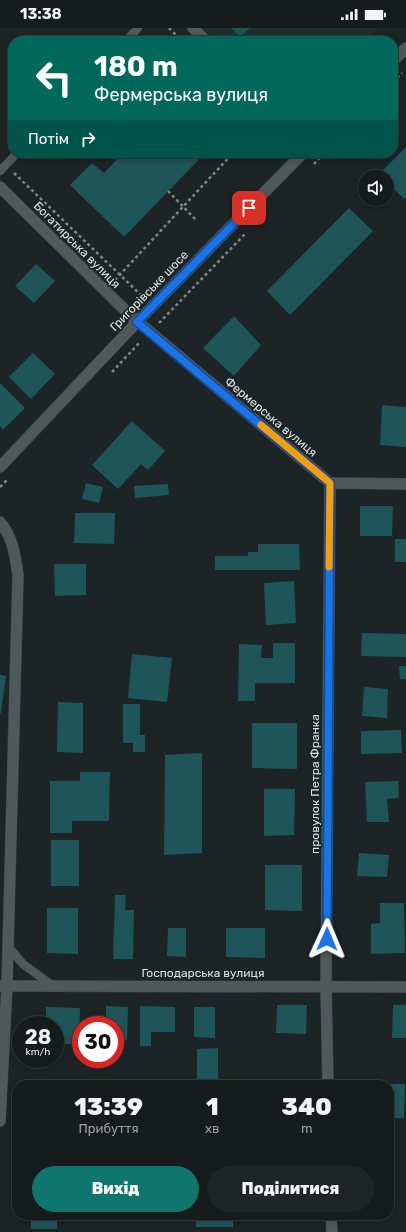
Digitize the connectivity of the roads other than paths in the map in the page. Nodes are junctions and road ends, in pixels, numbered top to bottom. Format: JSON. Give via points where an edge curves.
{"nodes":[{"id":1,"x":138,"y":28,"type":"edge"},
{"id":2,"x":192,"y":28,"type":"edge"},
{"id":3,"x":131,"y":36,"type":"edge"},
{"id":4,"x":201,"y":36,"type":"edge"},
{"id":5,"x":406,"y":48,"type":"edge"},
{"id":6,"x":398,"y":56,"type":"edge"},
{"id":7,"x":12,"y":158,"type":"edge"},
{"id":8,"x":298,"y":158,"type":"edge"},
{"id":9,"x":3,"y":168,"type":"edge"},
{"id":10,"x":0,"y":187,"type":"edge"},
{"id":11,"x":137,"y":322,"type":"junction"},
{"id":12,"x":0,"y":467,"type":"edge"},
{"id":13,"x":330,"y":483,"type":"junction"},
{"id":14,"x":406,"y":484,"type":"edge"},
{"id":15,"x":0,"y":522,"type":"edge"},
{"id":16,"x":8,"y":946,"type":"junction"},
{"id":17,"x":3,"y":986,"type":"edge"},
{"id":18,"x":53,"y":986,"type":"junction"},
{"id":19,"x":326,"y":986,"type":"junction"},
{"id":20,"x":406,"y":987,"type":"edge"},
{"id":21,"x":328,"y":1080,"type":"edge"},
{"id":22,"x":0,"y":1121,"type":"edge"},
{"id":23,"x":331,"y":1220,"type":"edge"},
{"id":24,"x":332,"y":1232,"type":"edge"}],
"edges":[{"from":1,"to":3,"type":"lane"},
{"from":2,"to":4,"type":"street"},
{"from":5,"to":6,"type":"street"},
{"from":7,"to":9,"type":"lane"},
{"from":8,"to":11,"type":"street","name":"Григорівське шосе"},
{"from":10,"to":11,"type":"street","name":"Богатирська вулиця"},
{"from":11,"to":12,"type":"street","name":"Григорівське шосе"},
{"from":11,"to":13,"type":"street","name":"Фермерська вулиця"},
{"from":13,"to":14,"type":"street"},
{"from":13,"to":19,"type":"street","name":"провулок Петра Франка"},
{"from":15,"to":16,"type":"street","via":[[7,530],[15,551],[18,575]]},
{"from":16,"to":17,"type":"street"},
{"from":16,"to":18,"type":"lane","via":[[22,964]]},
{"from":17,"to":18,"type":"street","name":"Господарська вулиця"},
{"from":17,"to":22,"type":"street"},
{"from":18,"to":19,"type":"street","name":"Господарська вулиця"},
{"from":19,"to":20,"type":"street","name":"Господарська вулиця"},
{"from":19,"to":21,"type":"street","name":"провулок Петра Франка"},
{"from":23,"to":24,"type":"street"}]}
